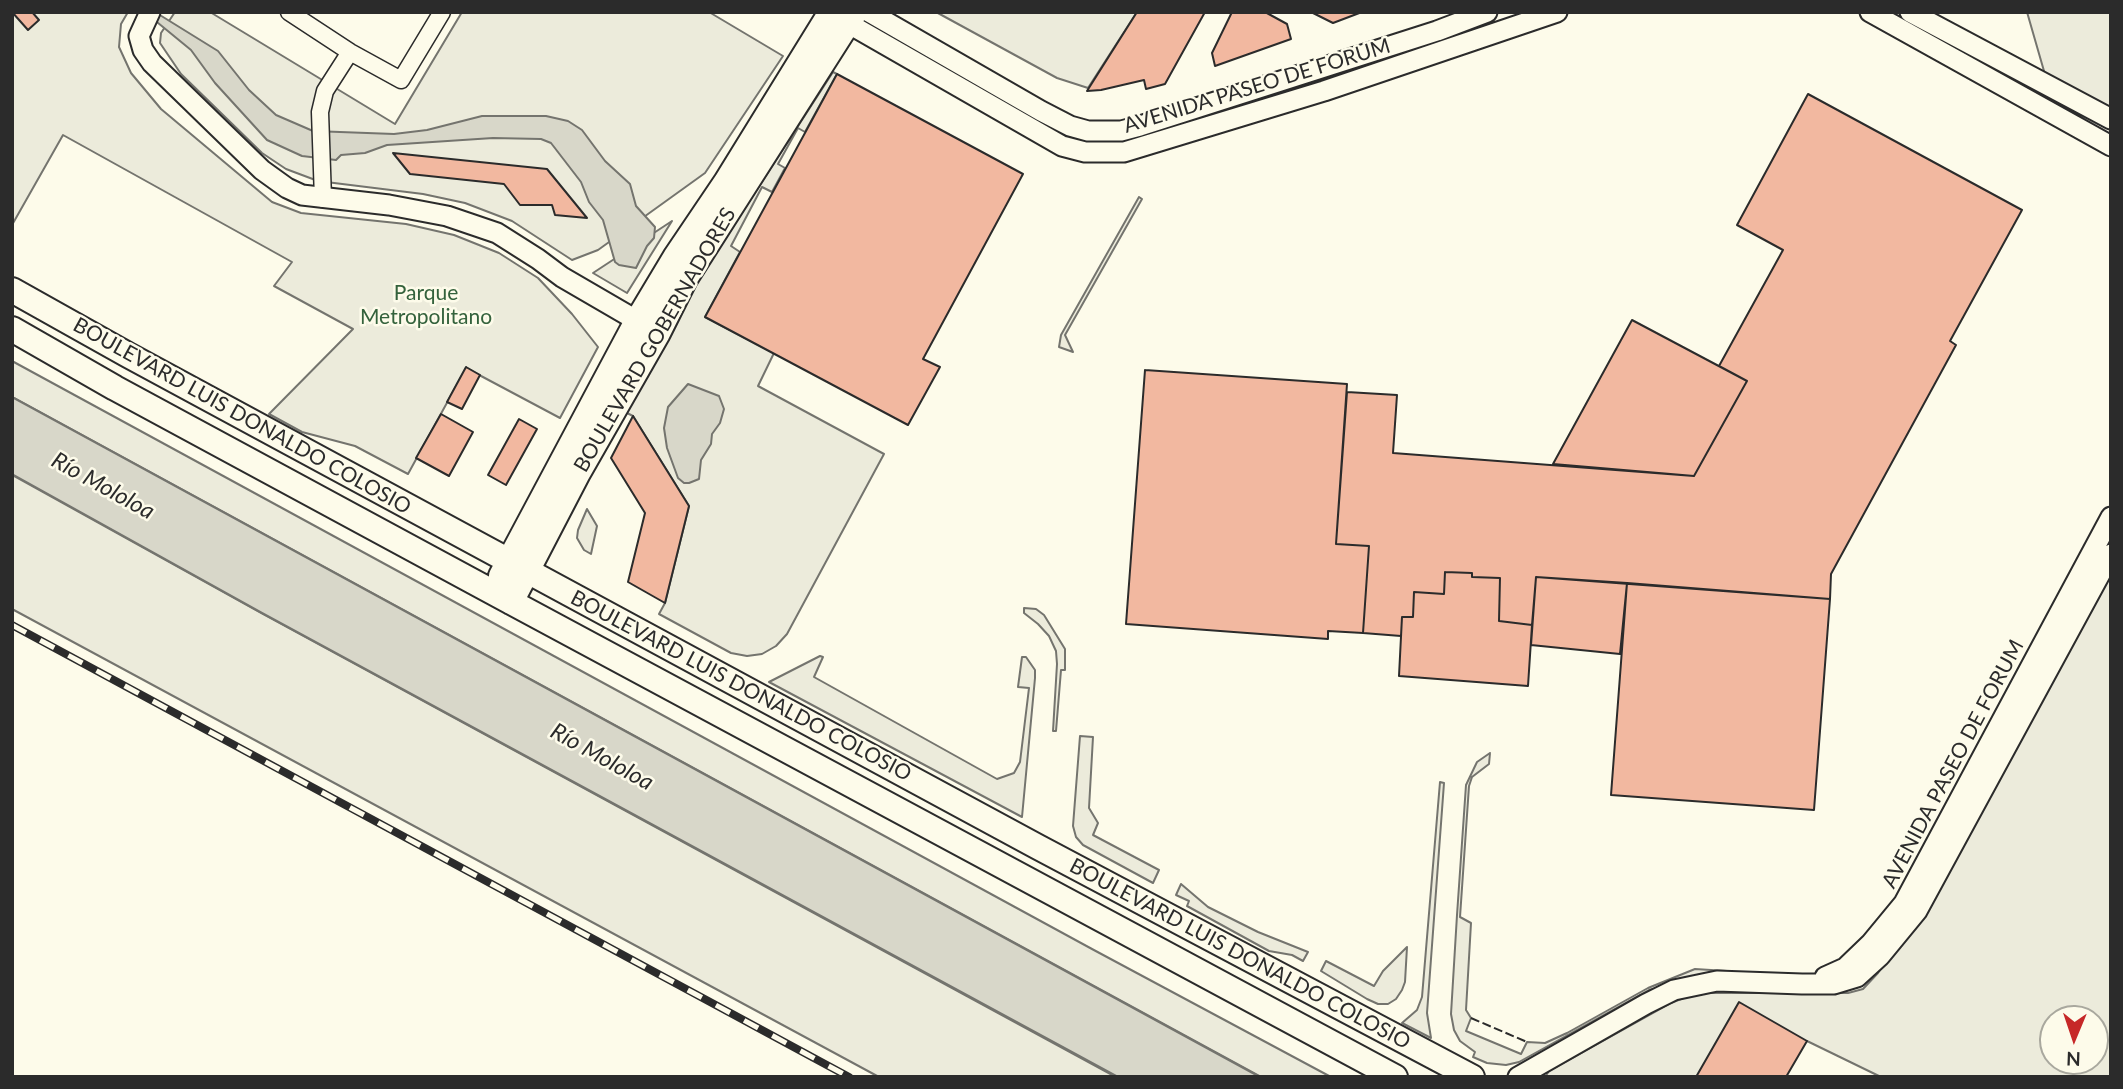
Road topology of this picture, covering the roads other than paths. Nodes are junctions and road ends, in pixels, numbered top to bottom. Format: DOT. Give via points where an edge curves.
graph roads {
  1 [pos="289,12"];
  2 [pos="442,12"];
  3 [pos="1488,12"];
  4 [pos="1557,12"];
  5 [pos="1870,12"];
  6 [pos="1910,12"];
  7 [pos="847,15"];
  8 [pos="148,16"];
  9 [pos="350,52"];
  10 [pos="2111,119"];
  11 [pos="2111,146"];
  12 [pos="323,199"];
  13 [pos="12,290"];
  14 [pos="648,327"];
  15 [pos="12,330"];
  16 [pos="2111,517"];
  17 [pos="2111,554"];
  18 [pos="518,566"];
  19 [pos="502,597"];
  20 [pos="791,752"];
  21 [pos="1038,847"];
  22 [pos="1045,890"];
  23 [pos="1238,953"];
  24 [pos="1789,984"];
  25 [pos="1395,1077"];
  26 [pos="1472,1077"];
  27 [pos="1518,1077"];
  1 -- 9 [label="street"];
  2 -- 9 [label="street" via="401,80"];
  3 -- 7 [label="street, AVENIDA PASEO DE FORUM" via="1121,131 1070,126"];
  4 -- 7 [label="street, AVENIDA PASEO DE FORUM" via="1124,152 1085,152 1062,146"];
  5 -- 11 [label="street"];
  6 -- 10 [label="street"];
  7 -- 14 [label="main road, BOULEVARD GOBERNADORES" via="685,279"];
  8 -- 12 [label="street" via="140,32 141,46 163,76 262,170 287,188"];
  9 -- 12 [label="street" via="325,91 320,112"];
  12 -- 14 [label="street" via="447,216 497,233"];
  13 -- 18 [label="main road, BOULEVARD LUIS DONALDO COLOSIO"];
  14 -- 18 [label="main road, BOULEVARD GOBERNADORES" via="578,473"];
  15 -- 19 [label="main road, BOULEVARD LUIS DONALDO COLOSIO"];
  16 -- 24 [label="street, AVENIDA PASEO DE FORUM" via="1904,903 1845,968 1828,977"];
  17 -- 24 [label="street, AVENIDA PASEO DE FORUM" via="1917,911 1857,977 1834,984"];
  18 -- 19 [label="main road, BOULEVARD GOBERNADORES"];
  18 -- 21 [label="main road, BOULEVARD LUIS DONALDO COLOSIO"];
  19 -- 20 [label="main road, BOULEVARD LUIS DONALDO COLOSIO"];
  20 -- 21 [label="main road" via="815,752 1007,857 1028,857"];
  20 -- 22 [label="main road, BOULEVARD LUIS DONALDO COLOSIO"];
  21 -- 23 [label="main road, BOULEVARD LUIS DONALDO COLOSIO"];
  22 -- 23 [label="main road" via="1039,876 1045,869 1053,869 1216,954"];
  22 -- 25 [label="main road, BOULEVARD LUIS DONALDO COLOSIO"];
  23 -- 26 [label="main road, BOULEVARD LUIS DONALDO COLOSIO"];
  24 -- 27 [label="street, AVENIDA PASEO DE FORUM" via="1717,981 1674,990"];
}
